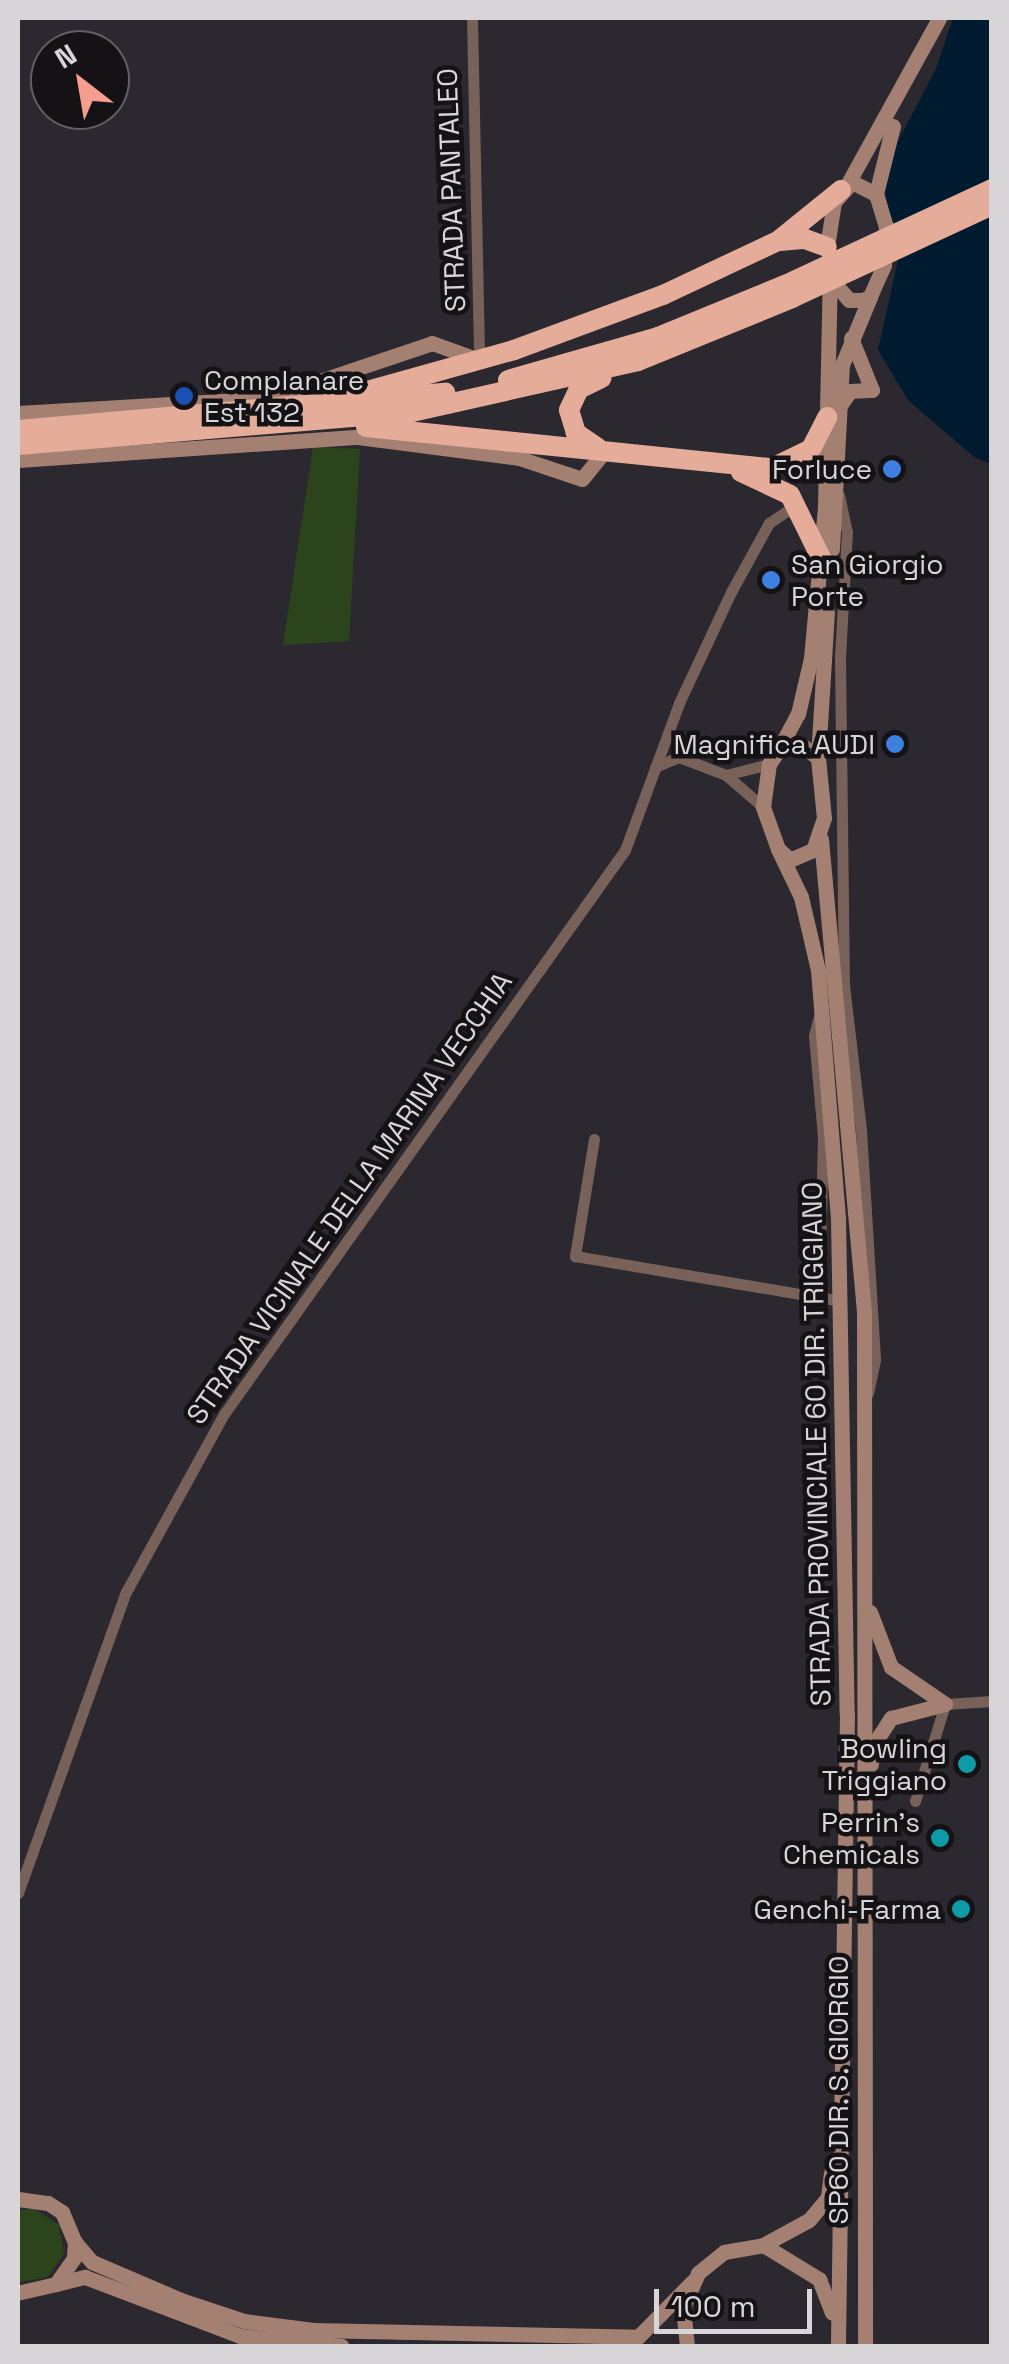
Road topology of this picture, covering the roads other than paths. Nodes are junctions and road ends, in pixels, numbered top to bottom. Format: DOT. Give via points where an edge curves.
graph roads {
  1 [pos="472,18"];
  2 [pos="942,18"];
  3 [pos="844,188"];
  4 [pos="992,190"];
  5 [pos="876,194"];
  6 [pos="992,205"];
  7 [pos="778,241"];
  8 [pos="827,247"];
  9 [pos="830,272"];
  10 [pos="788,291"];
  11 [pos="870,296"];
  12 [pos="598,320"];
  13 [pos="551,336"];
  14 [pos="851,337"];
  15 [pos="589,350"];
  16 [pos="479,360"];
  17 [pos="638,360"];
  18 [pos="834,410"];
  19 [pos="18,414"];
  20 [pos="302,418"];
  21 [pos="18,430"];
  22 [pos="18,445"];
  23 [pos="604,451"];
  24 [pos="18,460"];
  25 [pos="730,467"];
  26 [pos="838,492"];
  27 [pos="797,504"];
  28 [pos="822,560"];
  29 [pos="668,734"];
  30 [pos="779,748"];
  31 [pos="678,757"];
  32 [pos="818,758"];
  33 [pos="768,764"];
  34 [pos="655,767"];
  35 [pos="726,775"];
  36 [pos="824,804"];
  37 [pos="842,805"];
  38 [pos="763,807"];
  39 [pos="821,839"];
  40 [pos="778,849"];
  41 [pos="821,1007"];
  42 [pos="594,1139"];
  43 [pos="819,1300"];
  44 [pos="841,1301"];
  45 [pos="864,1406"];
  46 [pos="863,1533"];
  47 [pos="992,1701"];
  48 [pos="944,1704"];
  49 [pos="916,1801"];
  50 [pos="862,1863"];
  51 [pos="18,1893"];
  52 [pos="841,2050"];
  53 [pos="18,2199"];
  54 [pos="75,2242"];
  55 [pos="763,2245"];
  56 [pos="692,2282"];
  57 [pos="56,2284"];
  58 [pos="18,2293"];
  59 [pos="865,2300"];
  60 [pos="342,2346"];
  61 [pos="687,2346"];
  62 [pos="838,2346"];
  63 [pos="865,2346"];
  64 [pos="873,2346"];
  1 -- 16 [label="street, STRADA PANTALEO"];
  2 -- 3 [label="main road"];
  2 -- 5 [label="main road" via="884,143"];
  3 -- 5 [label="main road" via="862,182"];
  3 -- 7 [label="highway"];
  3 -- 8 [label="main road"];
  4 -- 10 [label="highway, bridge"];
  5 -- 11 [label="main road" via="886,243"];
  6 -- 10 [label="highway, bridge"];
  7 -- 8 [label="highway" via="804,239"];
  7 -- 12 [label="highway"];
  8 -- 9 [label="main road"];
  9 -- 11 [label="main road" via="849,300"];
  9 -- 18 [label="main road"];
  10 -- 15 [label="highway"];
  10 -- 17 [label="highway"];
  11 -- 14 [label="main road"];
  12 -- 13 [label="highway"];
  12 -- 15 [label="highway"];
  13 -- 15 [label="highway"];
  13 -- 16 [label="highway"];
  14 -- 18 [label="main road"];
  14 -- 18 [label="main road" via="872,390 850,391"];
  15 -- 20 [label="highway" via="440,394"];
  16 -- 19 [label="main road" via="432,343 269,398"];
  16 -- 20 [label="highway"];
  17 -- 20 [label="highway" via="447,406"];
  17 -- 23 [label="highway" via="589,382 572,400 576,433"];
  18 -- 25 [label="highway" via="811,448 789,465"];
  18 -- 26 [label="main road"];
  18 -- 28 [label="main road"];
  20 -- 21 [label="highway"];
  20 -- 22 [label="highway"];
  20 -- 23 [label="highway"];
  23 -- 24 [label="main road" via="582,479 519,458 358,437"];
  23 -- 25 [label="highway"];
  25 -- 27 [label="highway"];
  26 -- 32 [label="main road"];
  26 -- 37 [label="street" via="847,532"];
  27 -- 28 [label="highway"];
  27 -- 29 [label="street, STRADA VICINALE DELLA MARINA VECCHIA" via="769,523"];
  28 -- 30 [label="main road" via="806,685"];
  29 -- 31 [label="street"];
  29 -- 34 [label="street, STRADA VICINALE DELLA MARINA VECCHIA"];
  30 -- 32 [label="main road" via="799,743"];
  30 -- 33 [label="main road"];
  31 -- 34 [label="street"];
  31 -- 35 [label="street"];
  32 -- 36 [label="main road, SP60 DIR. S. GIORGIO"];
  33 -- 35 [label="street"];
  33 -- 38 [label="main road"];
  34 -- 51 [label="street, STRADA VICINALE DELLA MARINA VECCHIA" via="625,850 224,1414 126,1592"];
  35 -- 38 [label="street"];
  36 -- 37 [label="street"];
  36 -- 39 [label="main road, SP60 DIR. S. GIORGIO"];
  37 -- 45 [label="street" via="844,985 875,1360"];
  38 -- 40 [label="main road, STRADA PROVINCIALE 60 DIR. TRIGGIANO"];
  39 -- 40 [label="main road" via="797,860"];
  39 -- 45 [label="main road, SP60 DIR. S. GIORGIO" via="857,1193"];
  40 -- 41 [label="main road, STRADA PROVINCIALE 60 DIR. TRIGGIANO" via="812,939"];
  41 -- 43 [label="street" via="814,1036 823,1136"];
  41 -- 44 [label="main road, STRADA PROVINCIALE 60 DIR. TRIGGIANO"];
  42 -- 43 [label="street" via="575,1256"];
  43 -- 44 [label="street"];
  44 -- 52 [label="main road, STRADA PROVINCIALE 60 DIR. TRIGGIANO"];
  45 -- 46 [label="main road, SP60 DIR. S. GIORGIO"];
  46 -- 48 [label="main road" via="877,1641 908,1685"];
  46 -- 50 [label="main road, SP60 DIR. S. GIORGIO"];
  47 -- 48 [label="street"];
  48 -- 49 [label="street"];
  48 -- 50 [label="main road" via="905,1711 881,1730 872,1748"];
  50 -- 59 [label="main road, SP60 DIR. S. GIORGIO"];
  52 -- 55 [label="main road" via="828,2196 809,2220"];
  52 -- 62 [label="main road, STRADA PROVINCIALE 60 DIR. TRIGGIANO"];
  53 -- 54 [label="main road" via="48,2202 62,2212"];
  54 -- 56 [label="main road" via="92,2262 181,2300 244,2321 312,2330 638,2337"];
  54 -- 57 [label="main road" via="67,2272"];
  55 -- 56 [label="main road" via="724,2252"];
  55 -- 62 [label="main road" via="818,2278 831,2303"];
  56 -- 61 [label="main road" via="683,2307"];
  57 -- 58 [label="main road"];
  57 -- 60 [label="main road" via="85,2277 240,2336"];
  59 -- 63 [label="main road, SP60 DIR. S. GIORGIO"];
  59 -- 64 [label="main road"];
}
